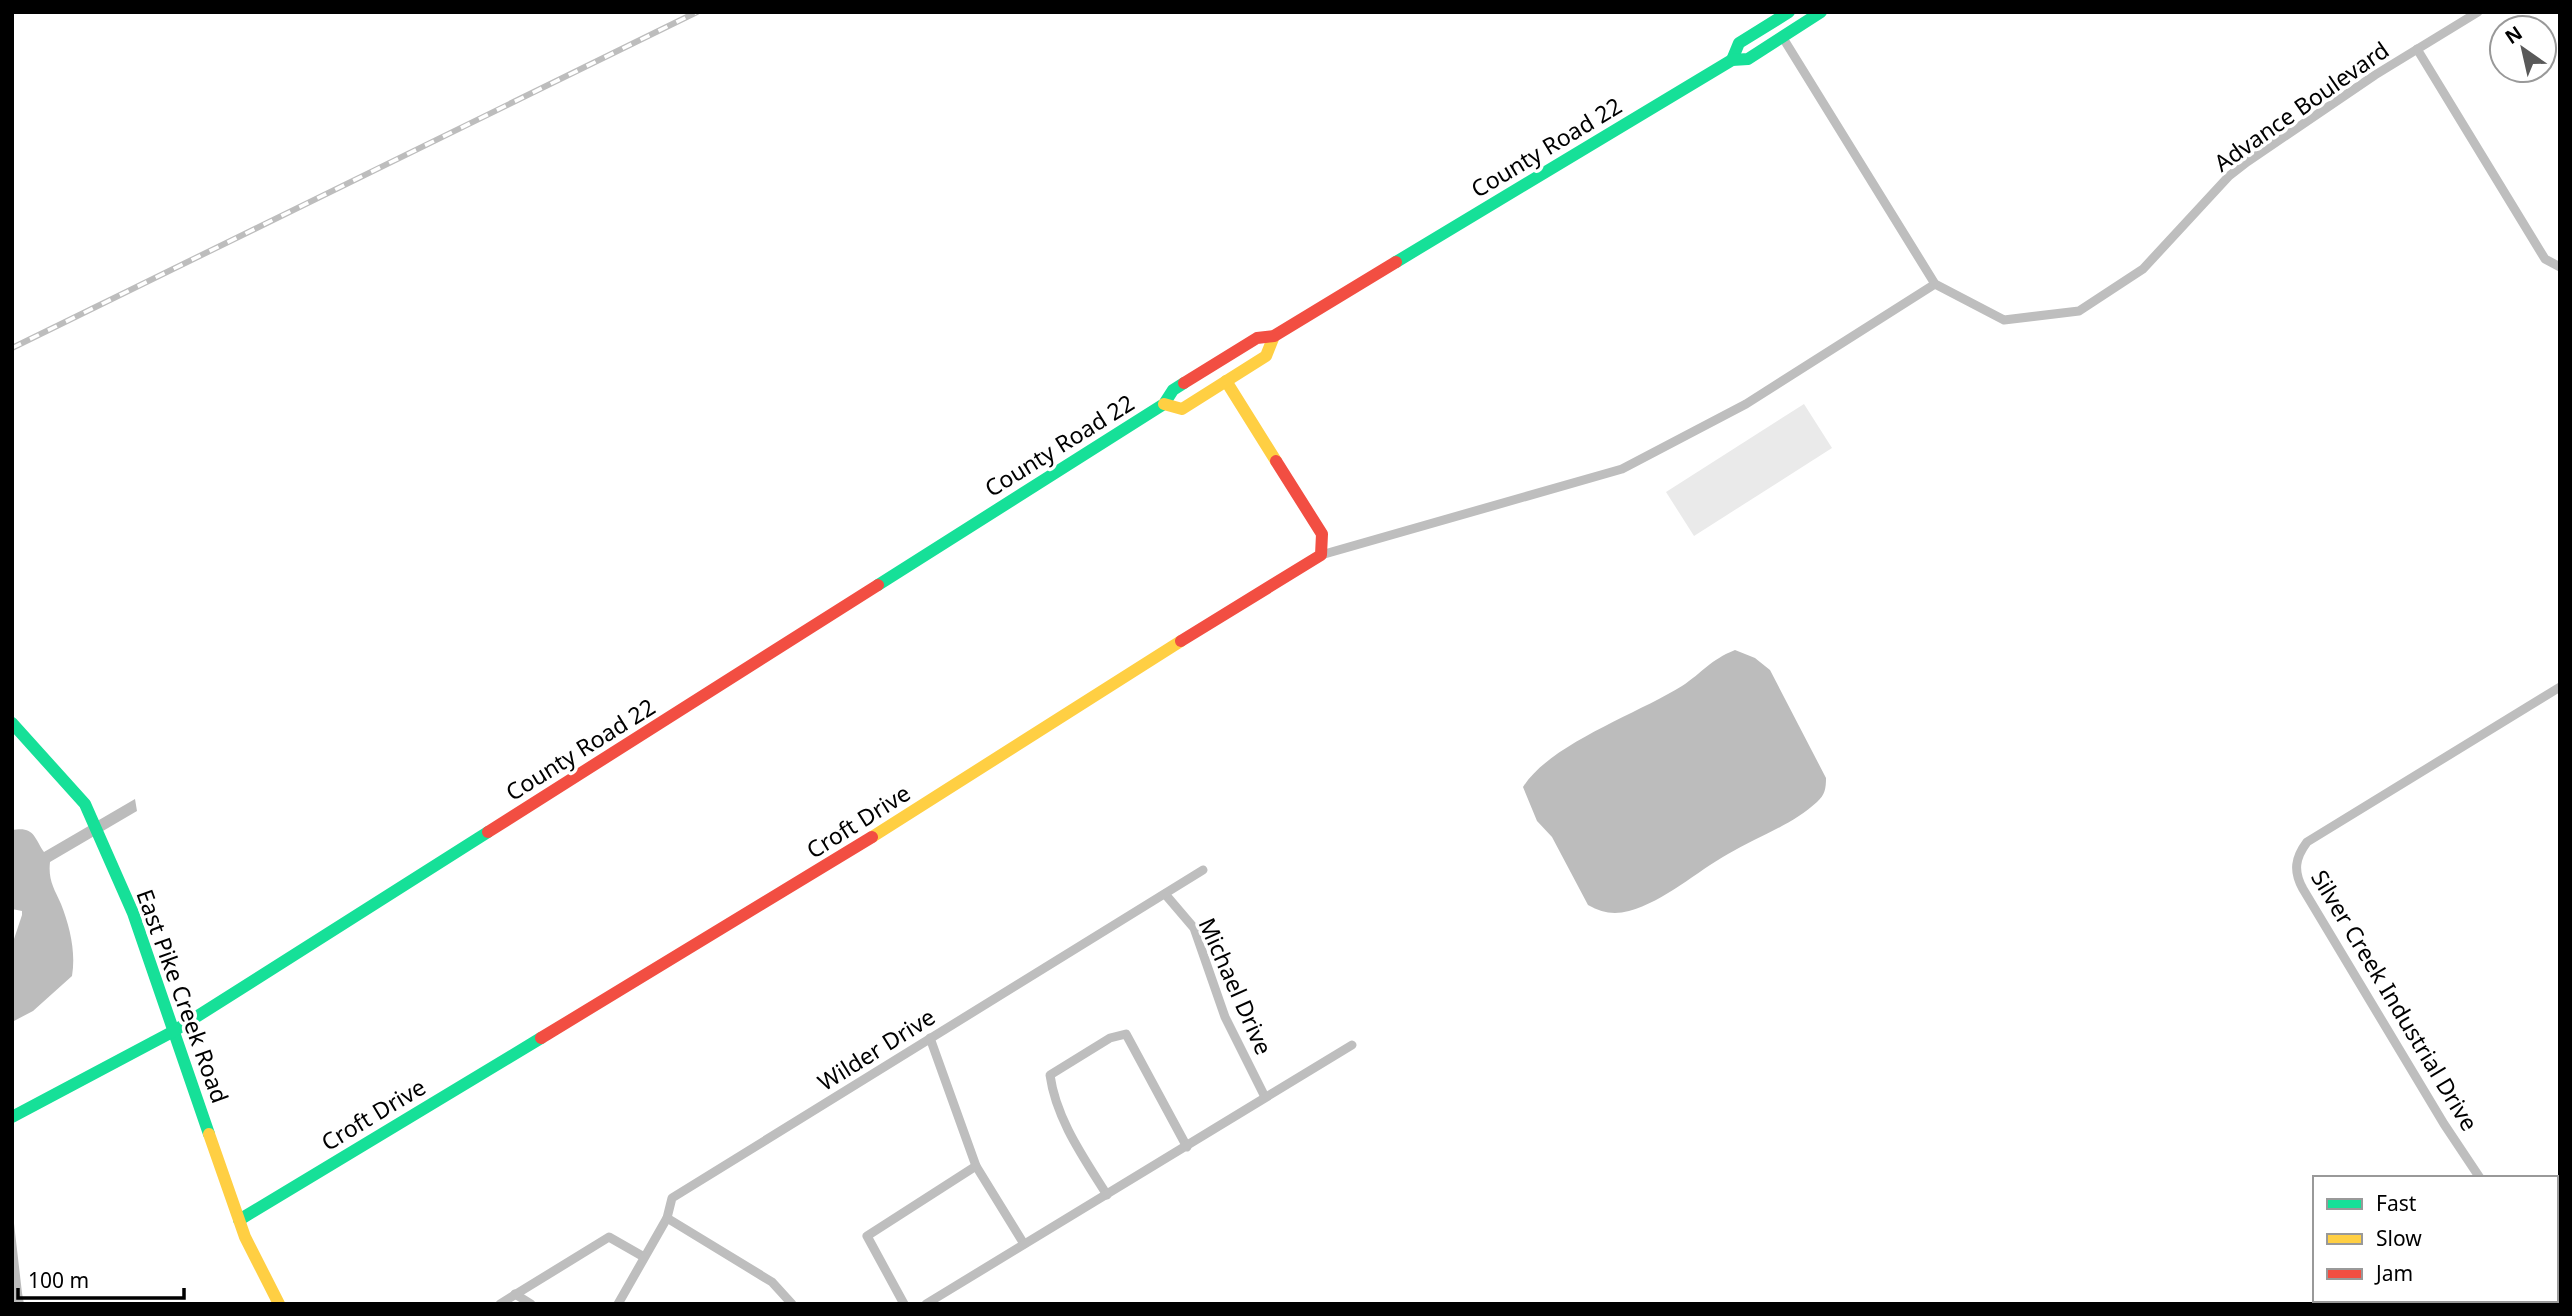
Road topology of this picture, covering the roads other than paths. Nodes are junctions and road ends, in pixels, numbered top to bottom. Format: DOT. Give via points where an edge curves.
graph roads {
  1 [pos="1789,12"];
  2 [pos="1821,12"];
  3 [pos="2478,12"];
  4 [pos="1783,38"];
  5 [pos="2417,49"];
  6 [pos="1732,60"];
  7 [pos="2560,267"];
  8 [pos="1935,284"];
  9 [pos="1274,336"];
  10 [pos="1226,381"];
  11 [pos="1164,404"];
  12 [pos="1321,555"];
  13 [pos="2560,687"];
  14 [pos="12,723"];
  15 [pos="1203,870"];
  16 [pos="1165,894"];
  17 [pos="174,1031"];
  18 [pos="930,1038"];
  19 [pos="1352,1045"];
  20 [pos="1265,1097"];
  21 [pos="13,1117"];
  22 [pos="1187,1147"];
  23 [pos="976,1166"];
  24 [pos="2479,1176"];
  25 [pos="1107,1195"];
  26 [pos="667,1218"];
  27 [pos="239,1220"];
  28 [pos="1024,1244"];
  29 [pos="644,1257"];
  30 [pos="515,1294"];
  31 [pos="622,1302"];
  32 [pos="279,1304"];
  33 [pos="499,1304"];
  34 [pos="531,1304"];
  35 [pos="792,1304"];
  36 [pos="904,1304"];
  37 [pos="926,1304"];
  1 -- 6 [label="main road, County Road 22" via="1739,43"];
  2 -- 4 [label="main road, County Road 22"];
  3 -- 5 [label="street, Advance Boulevard"];
  4 -- 6 [label="main road, County Road 22" via="1748,59"];
  4 -- 8 [label="street"];
  5 -- 7 [label="street" via="2545,259"];
  5 -- 8 [label="street, Advance Boulevard" via="2247,162 2143,269 2079,311 2004,320"];
  6 -- 9 [label="main road, County Road 22"];
  8 -- 12 [label="street" via="1746,404 1622,469"];
  9 -- 10 [label="main road, County Road 22" via="1266,356"];
  9 -- 11 [label="main road, County Road 22" via="1257,338 1173,390"];
  10 -- 11 [label="main road, County Road 22" via="1182,409"];
  10 -- 12 [label="main road" via="1322,534"];
  11 -- 17 [label="main road, County Road 22"];
  12 -- 27 [label="main road, Croft Drive" via="1055,719 913,813"];
  13 -- 24 [label="street, Silver Creek Industrial Drive" via="2307,842 2297,860 2303,889"];
  14 -- 17 [label="main road, East Pike Creek Road" via="85,804 133,913"];
  15 -- 16 [label="street, Wilder Drive"];
  16 -- 18 [label="street, Wilder Drive"];
  16 -- 20 [label="street, Michael Drive" via="1194,928 1225,1017"];
  17 -- 21 [label="main road, County Road 22"];
  17 -- 27 [label="main road, East Pike Creek Road"];
  18 -- 23 [label="street"];
  18 -- 26 [label="street, Wilder Drive" via="672,1198"];
  19 -- 20 [label="street"];
  20 -- 22 [label="street"];
  22 -- 25 [label="street"];
  22 -- 25 [label="street" via="1136,1048 1126,1034 1110,1038 1050,1075 1052,1092 1072,1136"];
  23 -- 28 [label="street"];
  23 -- 36 [label="street" via="867,1236"];
  25 -- 28 [label="street"];
  26 -- 29 [label="street, Wilder Drive"];
  26 -- 35 [label="street" via="772,1282"];
  27 -- 32 [label="main road, East Pike Creek Road"];
  28 -- 37 [label="street"];
  29 -- 30 [label="street" via="609,1237"];
  29 -- 31 [label="street, Wilder Drive"];
  30 -- 33 [label="street"];
  30 -- 34 [label="street"];
}
